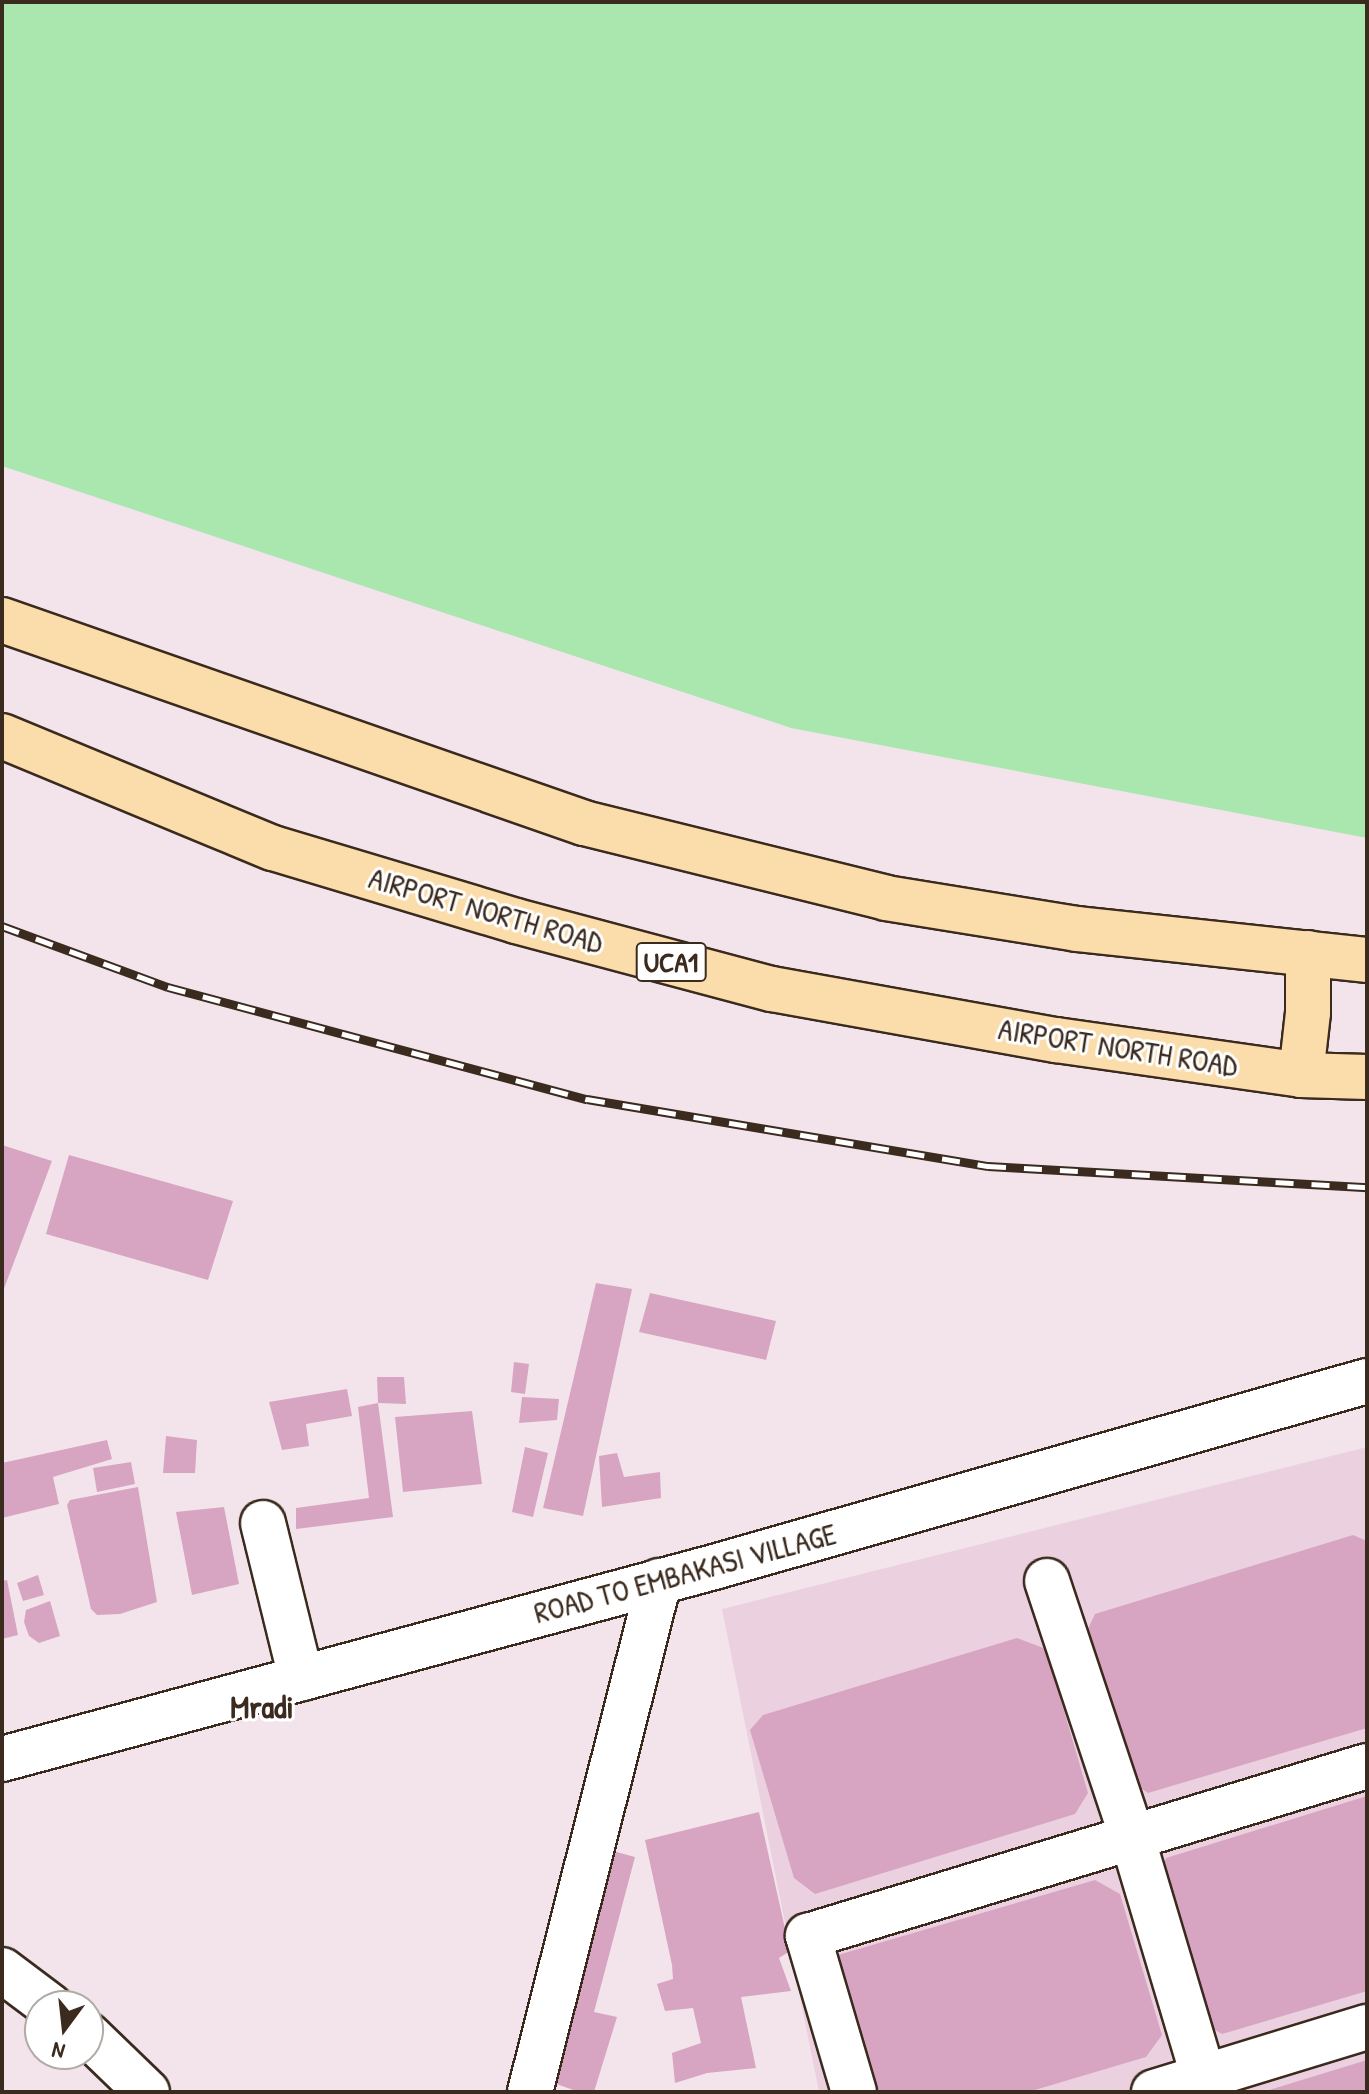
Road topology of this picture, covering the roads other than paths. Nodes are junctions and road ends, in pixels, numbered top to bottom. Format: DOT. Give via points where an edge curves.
graph roads {
  1 [pos="2,620"];
  2 [pos="2,736"];
  3 [pos="1308,953"];
  4 [pos="1367,960"];
  5 [pos="1301,1075"];
  6 [pos="1367,1077"];
  7 [pos="1367,1381"];
  8 [pos="263,1523"];
  9 [pos="659,1581"];
  10 [pos="1047,1581"];
  11 [pos="301,1678"];
  12 [pos="2,1759"];
  13 [pos="1367,1766"];
  14 [pos="1132,1837"];
  15 [pos="2,1970"];
  16 [pos="29,1990"];
  17 [pos="1367,2027"];
  18 [pos="104,2050"];
  19 [pos="1206,2084"];
  20 [pos="147,2092"];
  21 [pos="530,2092"];
  22 [pos="854,2092"];
  23 [pos="1154,2092"];
  1 -- 3 [label="main road" via="584,823 886,898 1077,929"];
  2 -- 5 [label="main road, AIRPORT NORTH ROAD / UCA1" via="273,848 516,921 772,989 1056,1040"];
  3 -- 4 [label="main road"];
  3 -- 5 [label="main road"];
  5 -- 6 [label="main road, AIRPORT NORTH ROAD / UCA1"];
  7 -- 9 [label="street, ROAD TO EMBAKASI VILLAGE"];
  8 -- 11 [label="street"];
  9 -- 11 [label="street, ROAD TO EMBAKASI VILLAGE"];
  9 -- 21 [label="street"];
  10 -- 14 [label="street"];
  11 -- 12 [label="street, ROAD TO EMBAKASI VILLAGE"];
  13 -- 14 [label="street"];
  14 -- 19 [label="street"];
  14 -- 22 [label="street" via="808,1936"];
  15 -- 16 [label="street"];
  17 -- 19 [label="street"];
  18 -- 20 [label="street"];
  19 -- 23 [label="street"];
}
